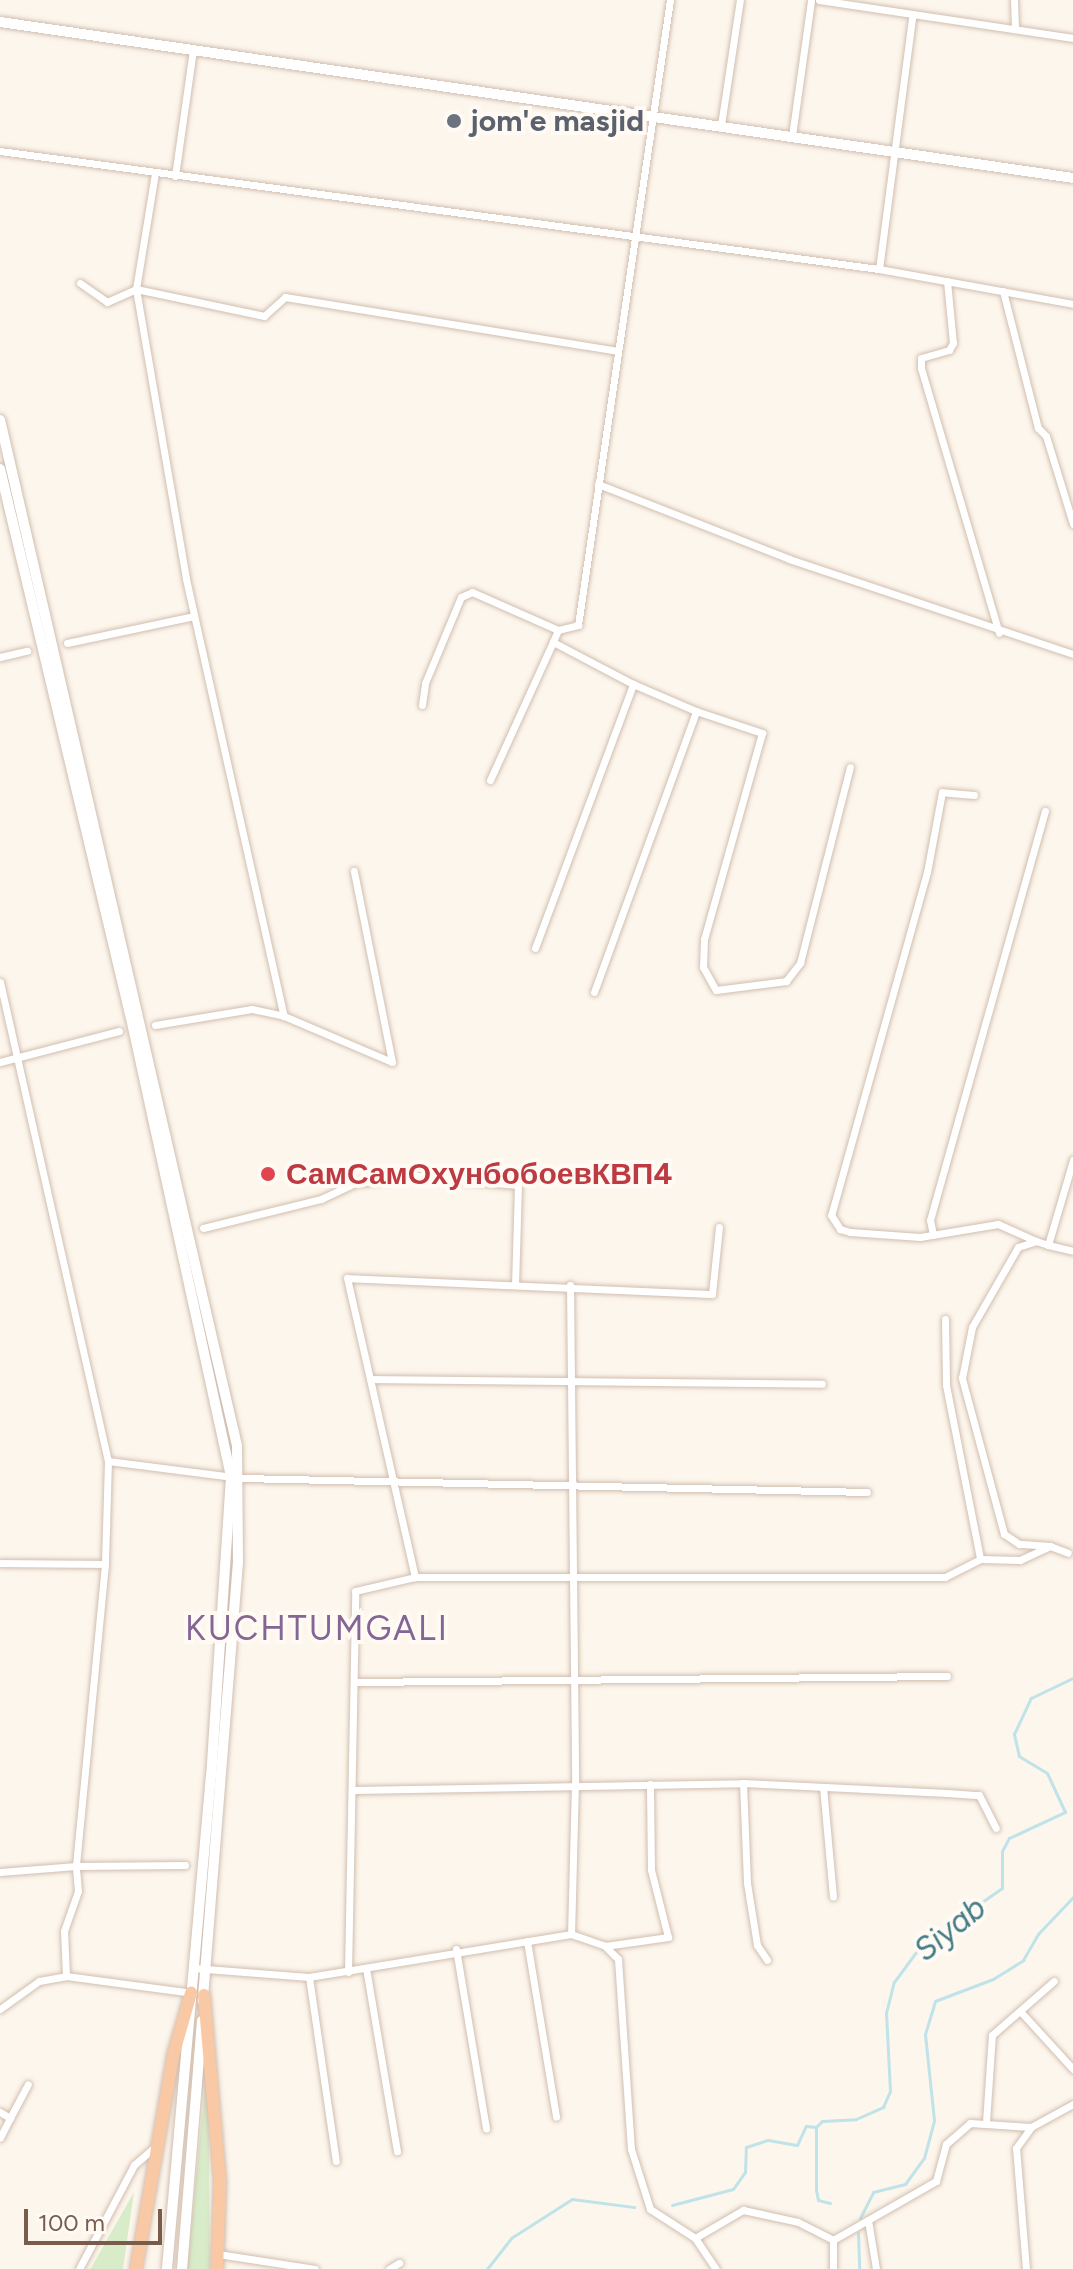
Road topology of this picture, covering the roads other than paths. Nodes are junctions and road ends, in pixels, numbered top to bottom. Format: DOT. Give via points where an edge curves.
graph roads {
  1 [pos="670,0"];
  2 [pos="740,0"];
  3 [pos="811,0"];
  4 [pos="819,0"];
  5 [pos="1014,0"];
  6 [pos="912,17"];
  7 [pos="0,22"];
  8 [pos="1015,27"];
  9 [pos="1073,38"];
  10 [pos="193,50"];
  11 [pos="652,114"];
  12 [pos="721,125"];
  13 [pos="792,136"];
  14 [pos="0,151"];
  15 [pos="893,151"];
  16 [pos="155,173"];
  17 [pos="175,176"];
  18 [pos="1073,178"];
  19 [pos="631,237"];
  20 [pos="879,269"];
  21 [pos="947,281"];
  22 [pos="80,283"];
  23 [pos="136,289"];
  24 [pos="1003,291"];
  25 [pos="1073,304"];
  26 [pos="617,351"];
  27 [pos="0,420"];
  28 [pos="0,469"];
  29 [pos="598,484"];
  30 [pos="1073,524"];
  31 [pos="194,616"];
  32 [pos="558,630"];
  33 [pos="999,633"];
  34 [pos="553,642"];
  35 [pos="67,643"];
  36 [pos="27,651"];
  37 [pos="1073,654"];
  38 [pos="0,657"];
  39 [pos="633,684"];
  40 [pos="422,705"];
  41 [pos="696,711"];
  42 [pos="850,767"];
  43 [pos="490,780"];
  44 [pos="974,795"];
  45 [pos="1045,811"];
  46 [pos="354,871"];
  47 [pos="535,948"];
  48 [pos="0,982"];
  49 [pos="594,992"];
  50 [pos="284,1016"];
  51 [pos="155,1025"];
  52 [pos="119,1031"];
  53 [pos="17,1059"];
  54 [pos="0,1062"];
  55 [pos="1073,1160"];
  56 [pos="719,1227"];
  57 [pos="203,1228"];
  58 [pos="933,1235"];
  59 [pos="1036,1241"];
  60 [pos="1048,1245"];
  61 [pos="1073,1251"];
  62 [pos="515,1284"];
  63 [pos="570,1285"];
  64 [pos="945,1319"];
  65 [pos="370,1379"];
  66 [pos="822,1384"];
  67 [pos="571,1385"];
  68 [pos="108,1461"];
  69 [pos="236,1478"];
  70 [pos="393,1482"];
  71 [pos="569,1483"];
  72 [pos="867,1492"];
  73 [pos="1050,1546"];
  74 [pos="1068,1553"];
  75 [pos="980,1559"];
  76 [pos="0,1563"];
  77 [pos="105,1564"];
  78 [pos="574,1573"];
  79 [pos="415,1577"];
  80 [pos="947,1676"];
  81 [pos="354,1682"];
  82 [pos="572,1683"];
  83 [pos="575,1783"];
  84 [pos="743,1783"];
  85 [pos="650,1784"];
  86 [pos="823,1787"];
  87 [pos="354,1790"];
  88 [pos="996,1828"];
  89 [pos="185,1865"];
  90 [pos="76,1866"];
  91 [pos="0,1872"];
  92 [pos="833,1897"];
  93 [pos="571,1934"];
  94 [pos="527,1941"];
  95 [pos="605,1946"];
  96 [pos="456,1949"];
  97 [pos="767,1960"];
  98 [pos="193,1968"];
  99 [pos="366,1968"];
  100 [pos="205,1969"];
  101 [pos="348,1972"];
  102 [pos="66,1976"];
  103 [pos="309,1977"];
  104 [pos="1054,1981"];
  105 [pos="197,1994"];
  106 [pos="0,2009"];
  107 [pos="1020,2011"];
  108 [pos="1073,2069"];
  109 [pos="28,2084"];
  110 [pos="1073,2104"];
  111 [pos="0,2112"];
  112 [pos="556,2117"];
  113 [pos="10,2118"];
  114 [pos="986,2122"];
  115 [pos="1031,2127"];
  116 [pos="486,2129"];
  117 [pos="0,2138"];
  118 [pos="157,2146"];
  119 [pos="397,2151"];
  120 [pos="336,2161"];
  121 [pos="868,2220"];
  122 [pos="695,2238"];
  123 [pos="833,2240"];
  124 [pos="218,2254"];
  125 [pos="399,2263"];
  126 [pos="79,2269"];
  127 [pos="136,2269"];
  128 [pos="167,2269"];
  129 [pos="182,2269"];
  130 [pos="217,2269"];
  131 [pos="315,2269"];
  132 [pos="389,2269"];
  133 [pos="716,2269"];
  134 [pos="833,2269"];
  135 [pos="876,2269"];
  136 [pos="1026,2269"];
  1 -- 11 [label="street"];
  2 -- 12 [label="street"];
  3 -- 13 [label="street"];
  4 -- 6 [label="street"];
  5 -- 8 [label="street"];
  6 -- 8 [label="street"];
  6 -- 15 [label="street"];
  7 -- 10 [label="main road"];
  8 -- 9 [label="street"];
  10 -- 11 [label="main road"];
  10 -- 17 [label="street"];
  11 -- 12 [label="main road"];
  11 -- 19 [label="street"];
  12 -- 13 [label="main road"];
  13 -- 15 [label="main road"];
  14 -- 16 [label="street"];
  15 -- 18 [label="main road"];
  15 -- 20 [label="street"];
  16 -- 17 [label="street"];
  16 -- 23 [label="street"];
  17 -- 19 [label="street"];
  19 -- 20 [label="street"];
  19 -- 26 [label="street"];
  20 -- 21 [label="street"];
  21 -- 24 [label="street"];
  21 -- 33 [label="street" via="953,343 949,350 921,358 921,368"];
  22 -- 23 [label="street" via="107,302"];
  23 -- 26 [label="street" via="264,316 285,297"];
  23 -- 31 [label="street"];
  24 -- 25 [label="street"];
  24 -- 30 [label="street" via="1038,428 1046,436"];
  26 -- 29 [label="street"];
  27 -- 69 [label="main road" via="144,1030"];
  28 -- 69 [label="main road"];
  29 -- 32 [label="street" via="578,625"];
  29 -- 33 [label="street"];
  31 -- 35 [label="street"];
  31 -- 50 [label="street"];
  32 -- 34 [label="street"];
  32 -- 40 [label="street" via="472,592 461,597 425,683"];
  33 -- 37 [label="street"];
  34 -- 39 [label="street"];
  34 -- 43 [label="street"];
  36 -- 38 [label="street"];
  39 -- 41 [label="street"];
  39 -- 47 [label="street"];
  41 -- 42 [label="street" via="762,733 704,939 703,967 716,990 786,981 800,963"];
  41 -- 49 [label="street"];
  44 -- 58 [label="street" via="942,792 927,872 831,1215 840,1229 850,1232"];
  45 -- 58 [label="street" via="930,1220"];
  46 -- 50 [label="street" via="392,1062"];
  48 -- 53 [label="street"];
  50 -- 51 [label="street" via="252,1009"];
  52 -- 53 [label="street"];
  53 -- 54 [label="street"];
  53 -- 68 [label="street"];
  55 -- 60 [label="street"];
  56 -- 63 [label="street" via="712,1294"];
  57 -- 62 [label="street" via="321,1199 355,1183 417,1176 518,1185"];
  58 -- 59 [label="street" via="998,1224"];
  59 -- 60 [label="street"];
  59 -- 73 [label="street" via="1018,1247 972,1327 962,1378 1004,1534 1019,1544"];
  60 -- 61 [label="street"];
  62 -- 63 [label="street"];
  62 -- 65 [label="street" via="347,1278"];
  63 -- 67 [label="street"];
  64 -- 75 [label="street" via="946,1385"];
  65 -- 67 [label="street"];
  65 -- 70 [label="street"];
  66 -- 67 [label="street"];
  67 -- 71 [label="street"];
  68 -- 69 [label="street"];
  68 -- 77 [label="street"];
  69 -- 70 [label="street"];
  69 -- 98 [label="main road"];
  69 -- 100 [label="main road"];
  70 -- 71 [label="street"];
  70 -- 79 [label="street"];
  71 -- 72 [label="street"];
  71 -- 78 [label="street"];
  73 -- 74 [label="street"];
  73 -- 75 [label="street" via="1020,1560"];
  75 -- 78 [label="street" via="945,1577"];
  76 -- 77 [label="street"];
  77 -- 90 [label="street"];
  78 -- 79 [label="street"];
  78 -- 82 [label="street"];
  79 -- 81 [label="street" via="355,1591"];
  80 -- 82 [label="street"];
  81 -- 82 [label="street"];
  81 -- 87 [label="street"];
  82 -- 83 [label="street"];
  83 -- 85 [label="street"];
  83 -- 87 [label="street"];
  83 -- 93 [label="street"];
  84 -- 85 [label="street"];
  84 -- 86 [label="street"];
  84 -- 97 [label="street" via="747,1883 757,1945"];
  85 -- 95 [label="street" via="651,1870 668,1937"];
  86 -- 88 [label="street" via="979,1795"];
  86 -- 92 [label="street"];
  87 -- 101 [label="street"];
  89 -- 90 [label="street"];
  90 -- 91 [label="street"];
  90 -- 102 [label="street" via="78,1891 65,1922"];
  93 -- 94 [label="street"];
  93 -- 95 [label="street"];
  94 -- 96 [label="street"];
  94 -- 112 [label="street"];
  95 -- 122 [label="street" via="618,1959 631,2149 650,2209"];
  96 -- 99 [label="street"];
  96 -- 116 [label="street"];
  98 -- 100 [label="street"];
  98 -- 105 [label="main road"];
  99 -- 101 [label="street"];
  99 -- 119 [label="street"];
  100 -- 103 [label="street"];
  100 -- 105 [label="main road"];
  101 -- 103 [label="street"];
  102 -- 105 [label="street"];
  102 -- 106 [label="street" via="39,1981"];
  103 -- 120 [label="street"];
  104 -- 107 [label="street"];
  105 -- 118 [label="highway" via="173,2056"];
  105 -- 124 [label="highway" via="218,2142"];
  105 -- 128 [label="main road"];
  105 -- 129 [label="main road"];
  107 -- 108 [label="street"];
  107 -- 114 [label="street" via="992,2035"];
  109 -- 113 [label="street"];
  110 -- 115 [label="street"];
  111 -- 113 [label="street"];
  113 -- 117 [label="street"];
  114 -- 115 [label="street"];
  114 -- 121 [label="street" via="970,2123 946,2144 936,2181"];
  115 -- 136 [label="street" via="1016,2148"];
  118 -- 126 [label="street" via="134,2165"];
  118 -- 127 [label="highway"];
  121 -- 123 [label="street"];
  121 -- 135 [label="street"];
  122 -- 123 [label="street" via="743,2210 798,2222"];
  122 -- 133 [label="street"];
  123 -- 134 [label="street"];
  124 -- 130 [label="highway"];
  124 -- 131 [label="street"];
  125 -- 132 [label="street"];
}
